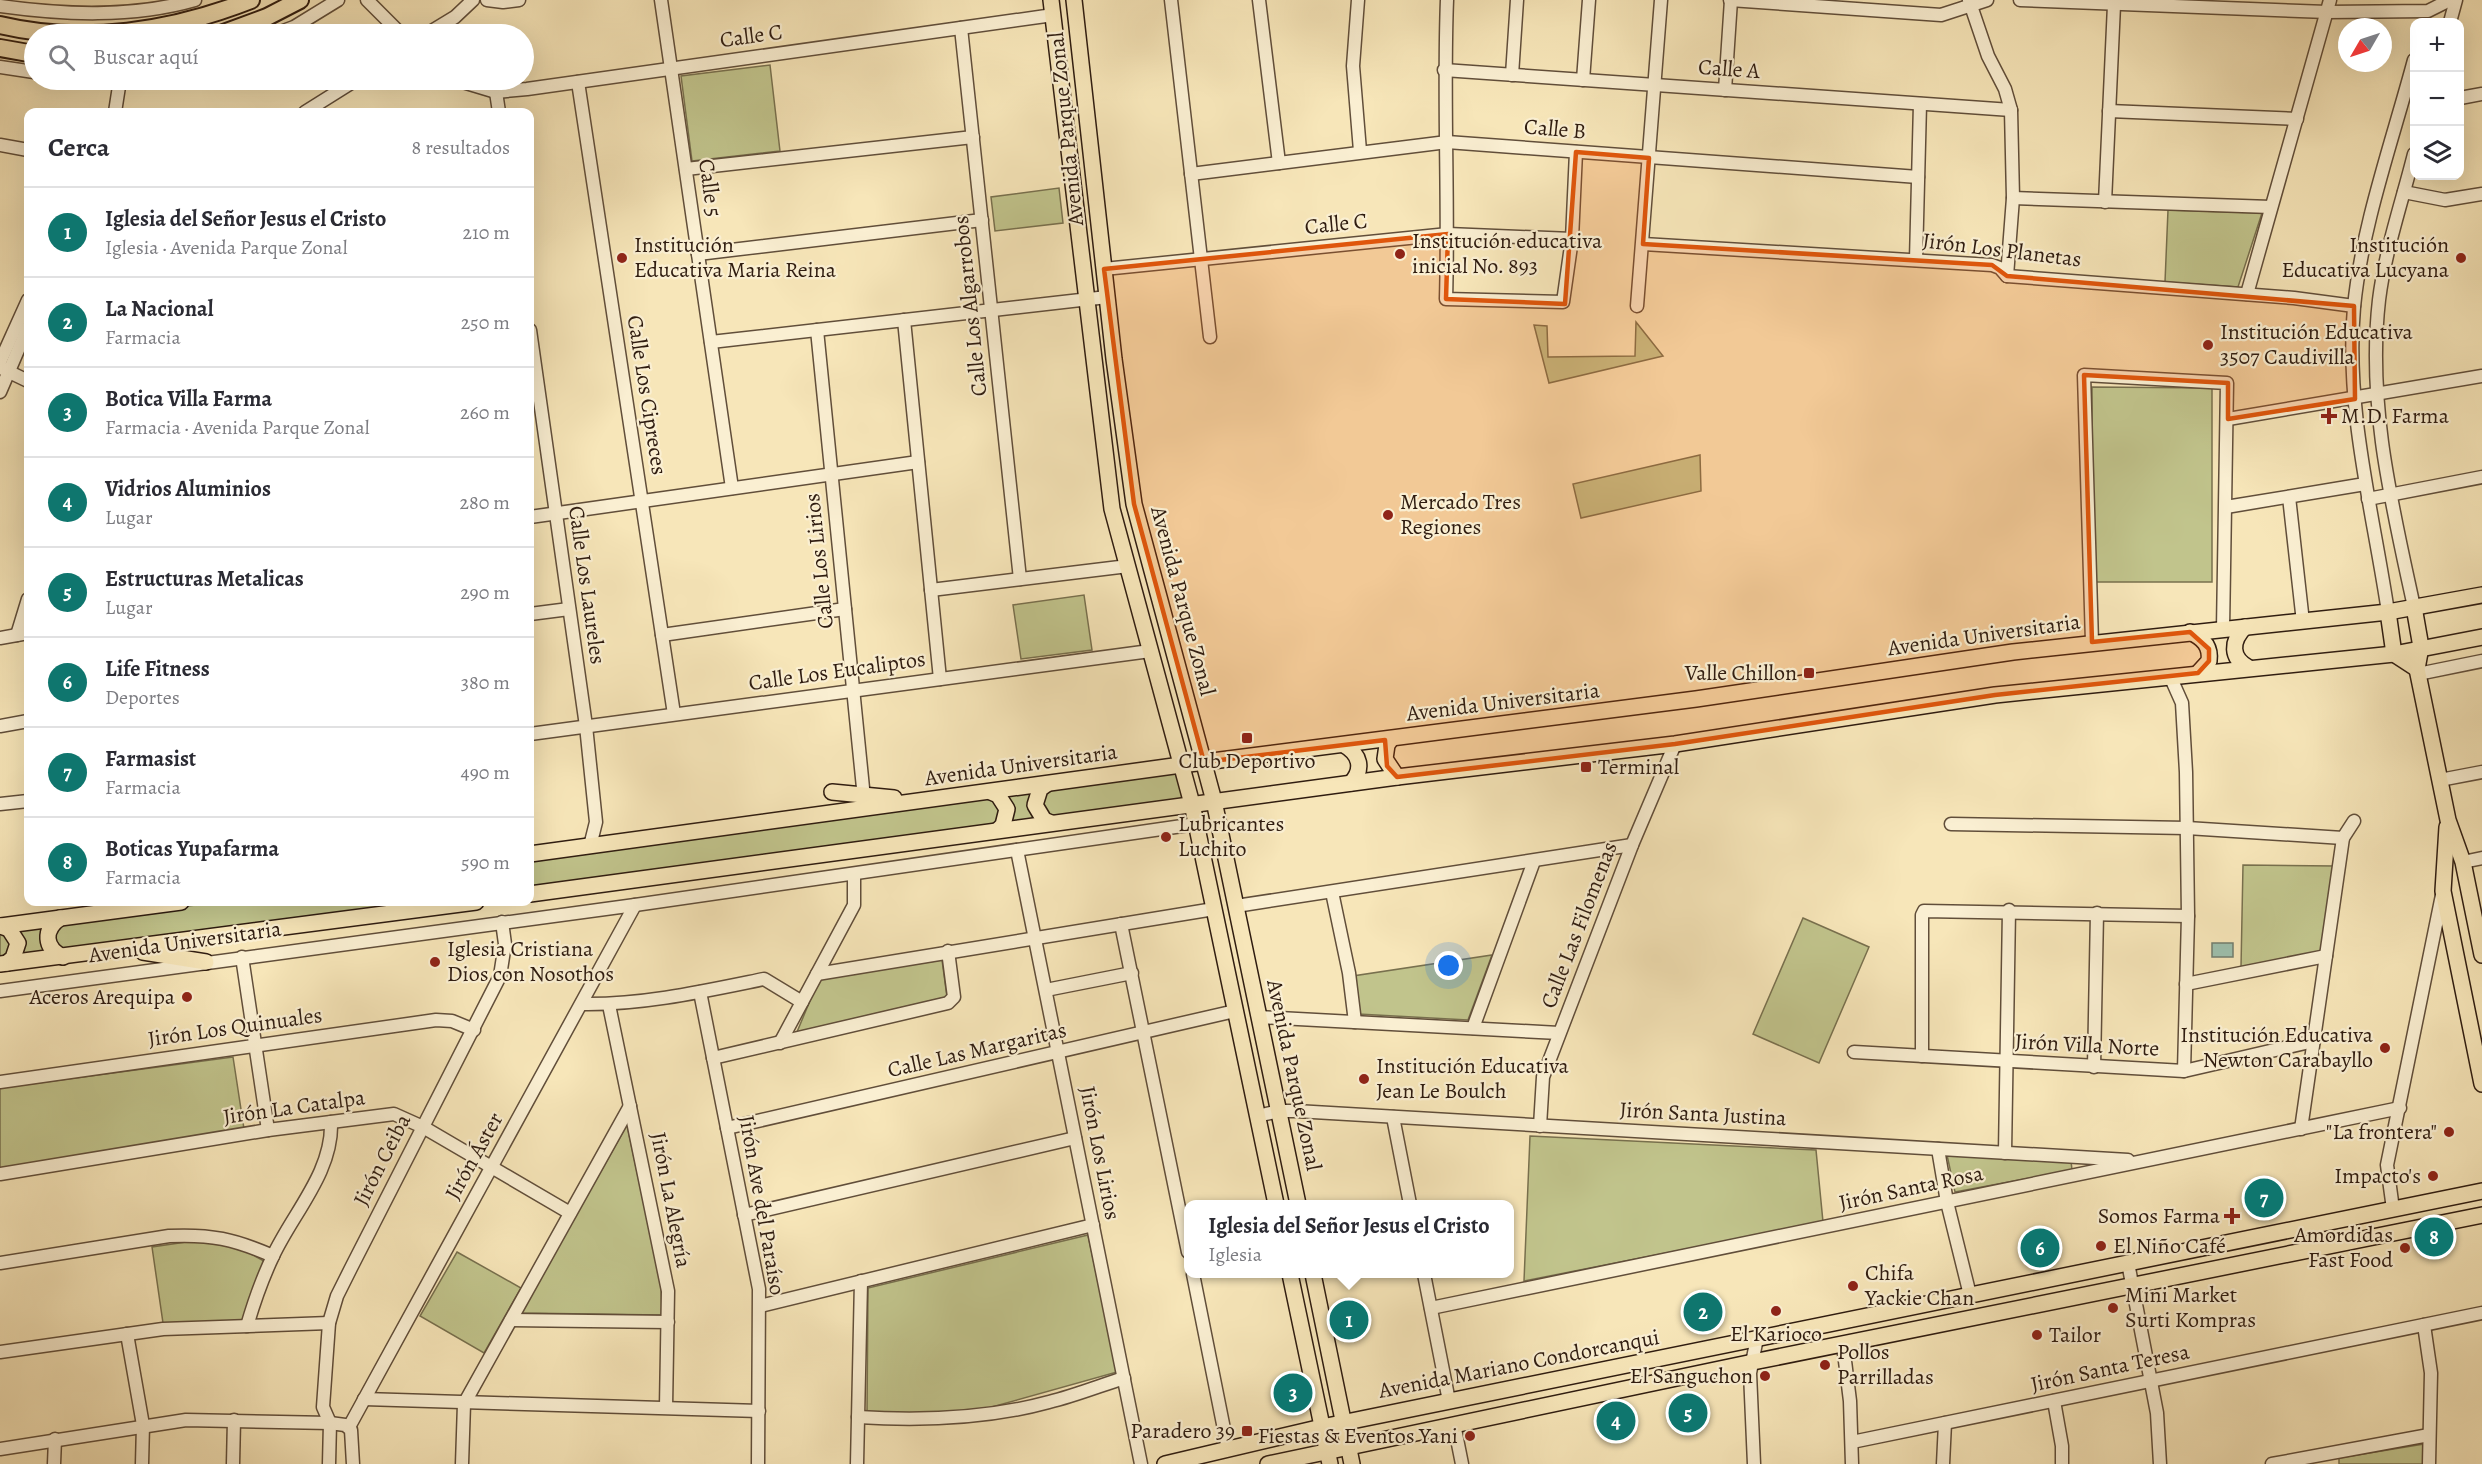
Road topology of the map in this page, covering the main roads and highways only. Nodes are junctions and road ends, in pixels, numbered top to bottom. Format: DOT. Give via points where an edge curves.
graph roads {
  1 [pos="251,0"];
  2 [pos="300,0"];
  3 [pos="1074,0"];
  4 [pos="1052,8"];
  5 [pos="179,24"];
  6 [pos="248,24"];
  7 [pos="0,25"];
  8 [pos="24,28"];
  9 [pos="0,48"];
  10 [pos="24,52"];
  11 [pos="2482,595"];
  12 [pos="2414,607"];
  13 [pos="2388,612"];
  14 [pos="2245,627"];
  15 [pos="2190,632"];
  16 [pos="2482,637"];
  17 [pos="2421,648"];
  18 [pos="2394,654"];
  19 [pos="2249,668"];
  20 [pos="2418,672"];
  21 [pos="2198,673"];
  22 [pos="1391,739"];
  23 [pos="1344,746"];
  24 [pos="1204,762"];
  25 [pos="1181,765"];
  26 [pos="1396,777"];
  27 [pos="1352,783"];
  28 [pos="1047,784"];
  29 [pos="832,792"];
  30 [pos="991,792"];
  31 [pos="921,801"];
  32 [pos="1214,801"];
  33 [pos="1192,804"];
  34 [pos="2448,820"];
  35 [pos="1052,823"];
  36 [pos="998,830"];
  37 [pos="534,853"];
  38 [pos="534,893"];
  39 [pos="115,906"];
  40 [pos="446,906"];
  41 [pos="60,918"];
  42 [pos="1,926"];
  43 [pos="2481,946"];
  44 [pos="126,949"];
  45 [pos="63,957"];
  46 [pos="206,962"];
  47 [pos="3,964"];
  48 [pos="2482,1084"];
  49 [pos="2482,1191"];
  50 [pos="1275,1200"];
  51 [pos="1297,1200"];
  52 [pos="2482,1215"];
  53 [pos="1291,1278"];
  54 [pos="1314,1278"];
  55 [pos="1430,1405"];
  56 [pos="1344,1422"];
  57 [pos="1322,1426"];
  58 [pos="1434,1428"];
  59 [pos="1349,1446"];
  60 [pos="1329,1457"];
  61 [pos="1165,1464"];
  62 [pos="1268,1464"];
  63 [pos="1352,1464"];
  1 -- 5 [label="highway"];
  2 -- 6 [label="highway"];
  3 -- 24 [label="main road, Avenida Parque Zonal" via="1134,504"];
  4 -- 25 [label="main road, Avenida Parque Zonal" via="1112,509"];
  7 -- 8 [label="highway"];
  9 -- 10 [label="highway"];
  11 -- 12 [label="main road, Avenida Universitaria"];
  12 -- 13 [label="main road, Avenida Universitaria"];
  12 -- 17 [label="main road"];
  13 -- 14 [label="main road, Avenida Universitaria"];
  13 -- 18 [label="main road"];
  14 -- 15 [label="main road, Avenida Universitaria"];
  14 -- 19 [label="main road" via="2234,648 2237,660"];
  15 -- 21 [label="main road" via="2209,649 2209,661"];
  15 -- 22 [label="main road, Avenida Universitaria" via="2092,642"];
  16 -- 17 [label="main road"];
  17 -- 18 [label="main road"];
  17 -- 20 [label="main road"];
  18 -- 19 [label="main road"];
  18 -- 20 [label="main road"];
  19 -- 21 [label="main road"];
  20 -- 34 [label="main road"];
  21 -- 26 [label="main road" via="1995,694 1675,744"];
  22 -- 23 [label="main road, Avenida Universitaria"];
  22 -- 26 [label="main road" via="1385,759"];
  23 -- 24 [label="main road, Avenida Universitaria"];
  23 -- 27 [label="main road" via="1351,749 1359,762"];
  24 -- 25 [label="main road, Avenida Universitaria"];
  24 -- 32 [label="main road, Avenida Parque Zonal"];
  25 -- 28 [label="main road, Avenida Universitaria"];
  25 -- 33 [label="main road, Avenida Parque Zonal"];
  26 -- 27 [label="main road"];
  27 -- 32 [label="main road"];
  28 -- 30 [label="main road, Avenida Universitaria"];
  28 -- 35 [label="main road" via="1040,789 1035,805 1044,820"];
  29 -- 31 [label="main road"];
  30 -- 31 [label="main road, Avenida Universitaria"];
  30 -- 36 [label="main road" via="1004,801 1006,809"];
  31 -- 37 [label="main road, Avenida Universitaria"];
  32 -- 33 [label="main road"];
  32 -- 51 [label="main road, Avenida Parque Zonal"];
  33 -- 35 [label="main road"];
  33 -- 50 [label="main road, Avenida Parque Zonal"];
  34 -- 43 [label="main road" via="2463,861"];
  34 -- 48 [label="main road" via="2443,891"];
  35 -- 36 [label="main road"];
  36 -- 38 [label="main road"];
  39 -- 41 [label="main road, Avenida Universitaria"];
  40 -- 44 [label="main road, Avenida Universitaria"];
  41 -- 42 [label="main road, Avenida Universitaria"];
  41 -- 45 [label="main road" via="48,930 47,938 55,953"];
  42 -- 47 [label="main road" via="9,929 18,943 14,958"];
  44 -- 45 [label="main road, Avenida Universitaria"];
  44 -- 46 [label="main road"];
  45 -- 47 [label="main road, Avenida Universitaria"];
  49 -- 55 [label="main road, Avenida Mariano Condorcanqui"];
  52 -- 58 [label="main road, Avenida Mariano Condorcanqui"];
  53 -- 57 [label="main road"];
  54 -- 56 [label="main road"];
  55 -- 56 [label="main road, Avenida Mariano Condorcanqui"];
  55 -- 58 [label="main road"];
  56 -- 57 [label="main road, Avenida Mariano Condorcanqui"];
  56 -- 59 [label="main road"];
  57 -- 60 [label="main road"];
  57 -- 61 [label="main road, Avenida Mariano Condorcanqui"];
  58 -- 59 [label="main road, Avenida Mariano Condorcanqui"];
  59 -- 60 [label="main road, Avenida Mariano Condorcanqui"];
  59 -- 63 [label="main road"];
  60 -- 62 [label="main road, Avenida Mariano Condorcanqui"];
}
